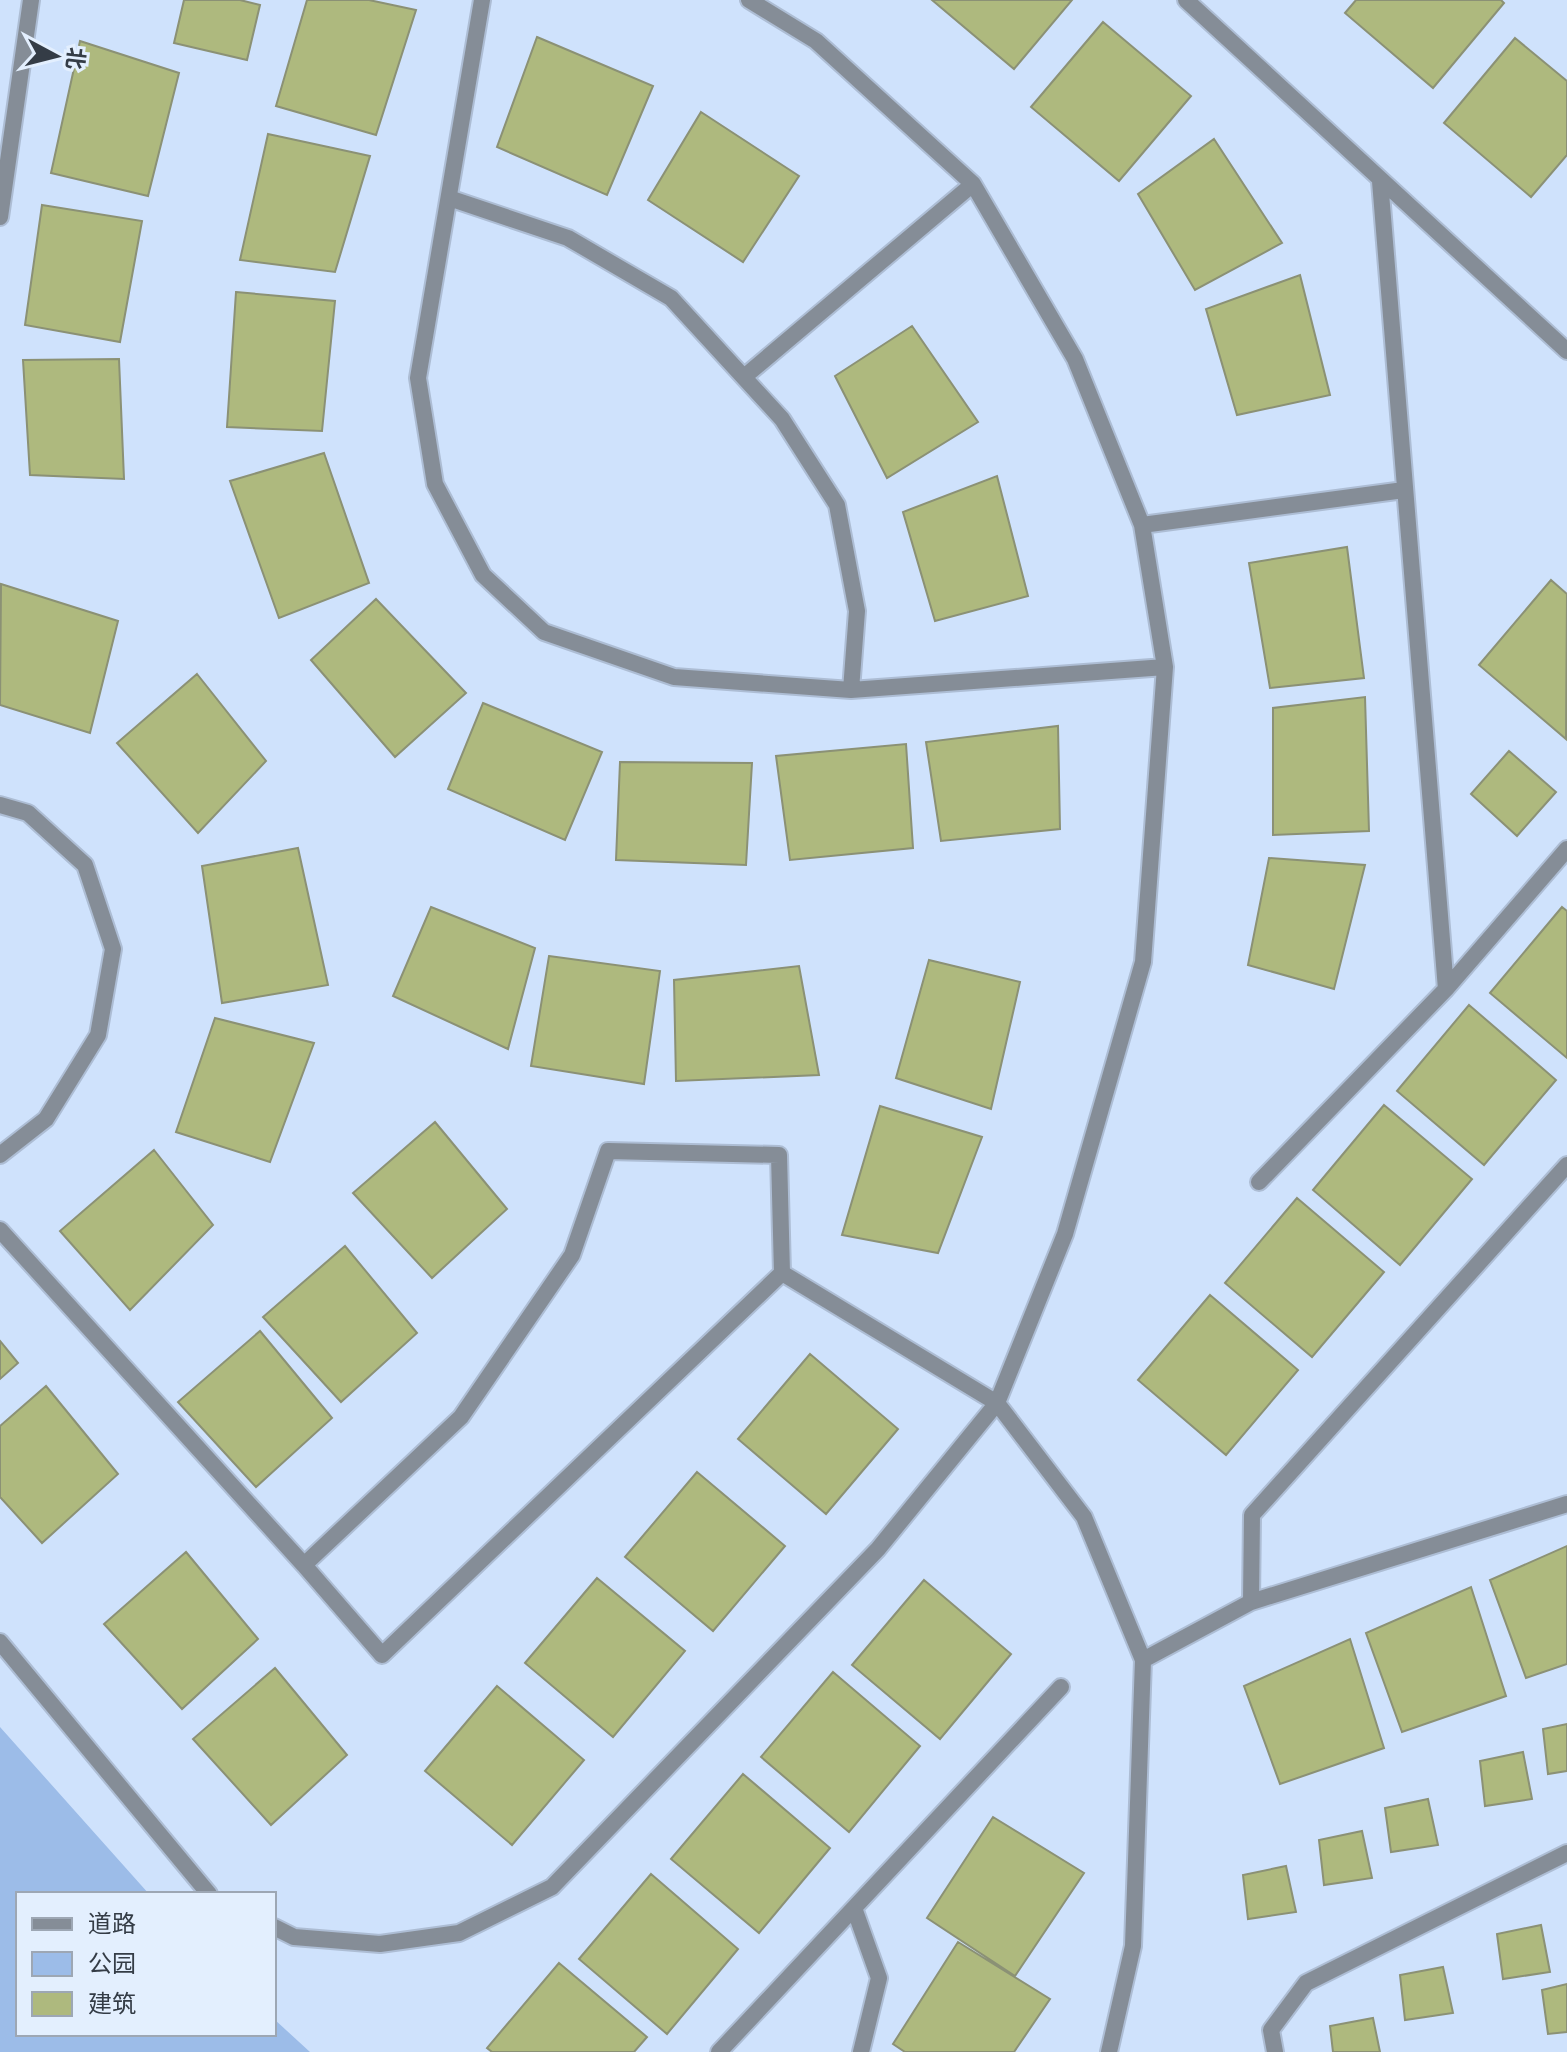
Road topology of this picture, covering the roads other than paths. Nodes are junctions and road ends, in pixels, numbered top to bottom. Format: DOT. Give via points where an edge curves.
graph roads {
  1 [pos="31,0"];
  2 [pos="482,0"];
  3 [pos="749,0"];
  4 [pos="1186,0"];
  5 [pos="1380,181"];
  6 [pos="973,184"];
  7 [pos="449,198"];
  8 [pos="0,217"];
  9 [pos="1567,351"];
  10 [pos="744,377"];
  11 [pos="1404,490"];
  12 [pos="1142,525"];
  13 [pos="1165,667"];
  14 [pos="851,690"];
  15 [pos="0,805"];
  16 [pos="1567,849"];
  17 [pos="1446,989"];
  18 [pos="0,1155"];
  19 [pos="1567,1165"];
  20 [pos="1259,1182"];
  21 [pos="0,1230"];
  22 [pos="782,1273"];
  23 [pos="997,1403"];
  24 [pos="1567,1504"];
  25 [pos="304,1565"];
  26 [pos="1251,1602"];
  27 [pos="0,1642"];
  28 [pos="1143,1660"];
  29 [pos="1061,1687"];
  30 [pos="1567,1853"];
  31 [pos="207,1892"];
  32 [pos="854,1908"];
  33 [pos="276,1928"];
  34 [pos="719,2052"];
  35 [pos="861,2052"];
  36 [pos="1109,2052"];
  37 [pos="1275,2052"];
  1 -- 8 [label="street"];
  2 -- 7 [label="street"];
  3 -- 6 [label="street" via="816,41"];
  4 -- 5 [label="street"];
  5 -- 9 [label="street"];
  5 -- 11 [label="street"];
  6 -- 10 [label="street"];
  6 -- 12 [label="street" via="1075,359"];
  7 -- 10 [label="street" via="568,238 671,298"];
  7 -- 14 [label="street" via="418,378 435,484 483,575 544,632 674,677"];
  10 -- 14 [label="street" via="782,419 837,505 857,611"];
  11 -- 12 [label="street"];
  11 -- 17 [label="street"];
  12 -- 13 [label="street"];
  13 -- 14 [label="street"];
  13 -- 23 [label="street" via="1143,962 1065,1234"];
  15 -- 18 [label="street" via="28,813 85,865 113,949 98,1035 46,1119"];
  16 -- 17 [label="street"];
  17 -- 20 [label="street"];
  19 -- 26 [label="street" via="1252,1515"];
  21 -- 25 [label="street"];
  22 -- 23 [label="street"];
  22 -- 25 [label="street" via="382,1655"];
  22 -- 25 [label="street" via="779,1155 608,1151 572,1255 461,1417"];
  23 -- 28 [label="street" via="1084,1517"];
  23 -- 33 [label="street" via="878,1549 552,1887 459,1933 412,1940 380,1944 294,1937"];
  24 -- 26 [label="street"];
  26 -- 28 [label="street"];
  27 -- 31 [label="street"];
  28 -- 36 [label="street" via="1133,1946"];
  29 -- 32 [label="street"];
  30 -- 37 [label="street" via="1306,1983 1271,2030"];
  32 -- 34 [label="street"];
  32 -- 35 [label="street" via="879,1978"];
}
